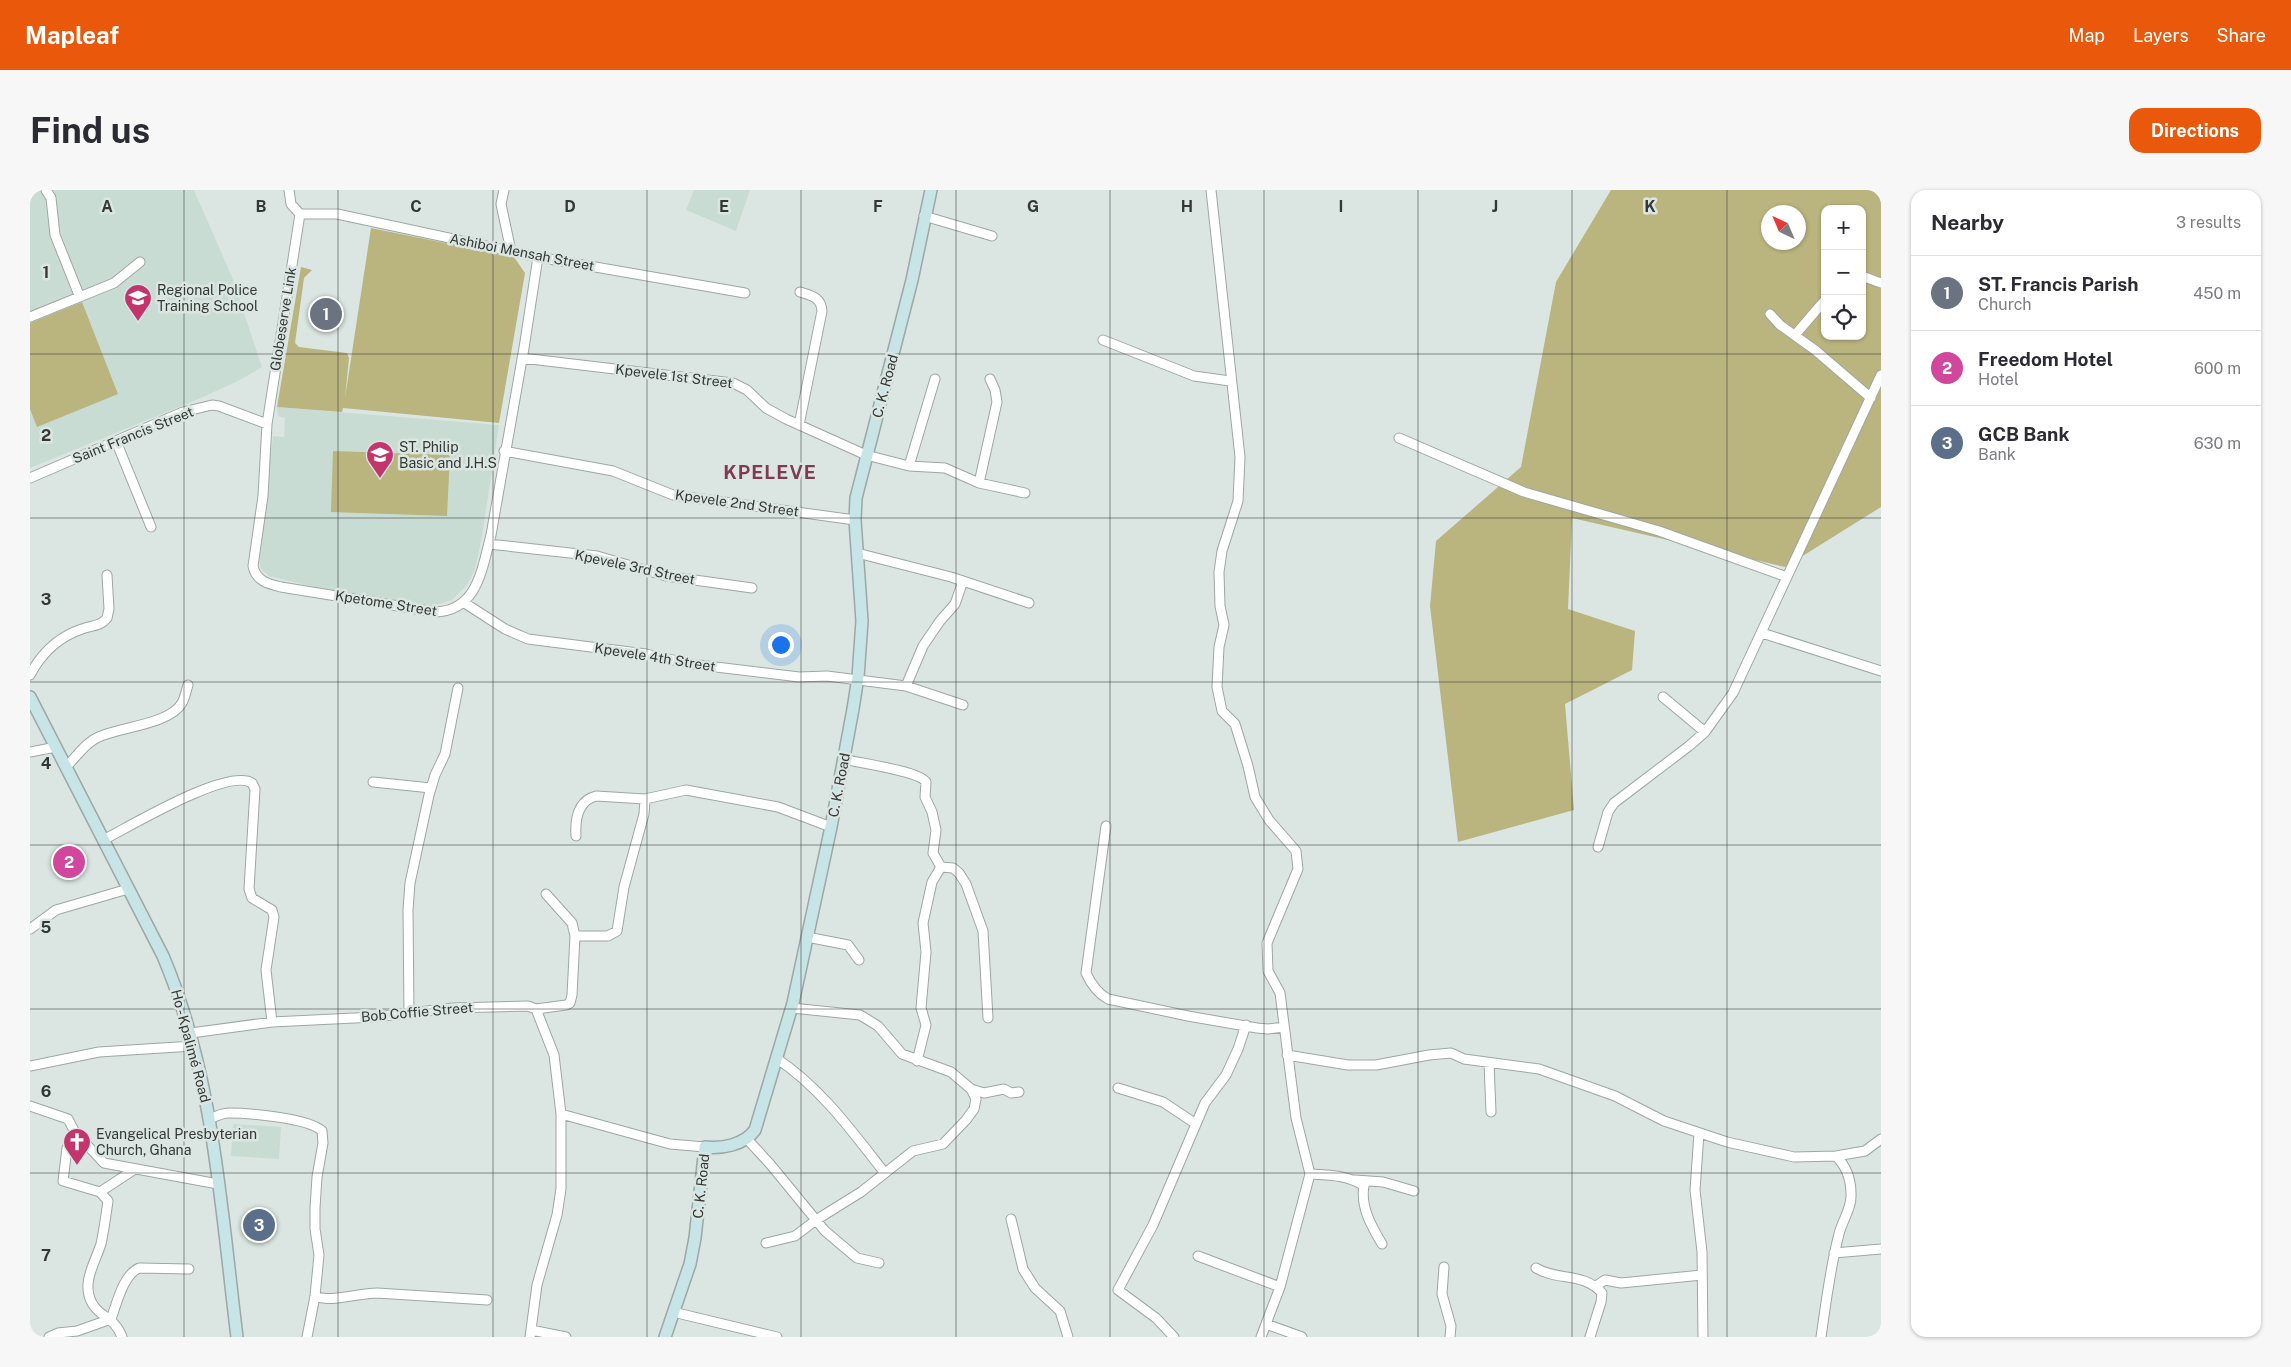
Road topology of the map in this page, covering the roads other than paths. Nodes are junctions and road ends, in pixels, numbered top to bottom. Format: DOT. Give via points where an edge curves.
graph roads {
  1 [pos="46,190"];
  2 [pos="289,190"];
  3 [pos="504,190"];
  4 [pos="931,190"];
  5 [pos="1211,190"];
  6 [pos="300,214"];
  7 [pos="924,216"];
  8 [pos="992,236"];
  9 [pos="511,251"];
  10 [pos="538,257"];
  11 [pos="140,262"];
  12 [pos="1866,277"];
  13 [pos="1881,283"];
  14 [pos="800,292"];
  15 [pos="745,293"];
  16 [pos="79,296"];
  17 [pos="1821,305"];
  18 [pos="1770,314"];
  19 [pos="30,317"];
  20 [pos="1795,334"];
  21 [pos="1103,340"];
  22 [pos="522,358"];
  23 [pos="1881,375"];
  24 [pos="935,379"];
  25 [pos="990,379"];
  26 [pos="1230,381"];
  27 [pos="1871,398"];
  28 [pos="267,424"];
  29 [pos="799,425"];
  30 [pos="1399,438"];
  31 [pos="116,441"];
  32 [pos="504,451"];
  33 [pos="866,455"];
  34 [pos="908,466"];
  35 [pos="30,478"];
  36 [pos="979,483"];
  37 [pos="1025,493"];
  38 [pos="855,520"];
  39 [pos="151,527"];
  40 [pos="489,544"];
  41 [pos="857,553"];
  42 [pos="107,575"];
  43 [pos="1787,577"];
  44 [pos="963,581"];
  45 [pos="752,588"];
  46 [pos="463,602"];
  47 [pos="1029,603"];
  48 [pos="1762,633"];
  49 [pos="1881,672"];
  50 [pos="30,676"];
  51 [pos="857,681"];
  52 [pos="188,685"];
  53 [pos="906,686"];
  54 [pos="458,688"];
  55 [pos="30,697"];
  56 [pos="1663,697"];
  57 [pos="962,705"];
  58 [pos="1704,732"];
  59 [pos="56,747"];
  60 [pos="30,752"];
  61 [pos="844,760"];
  62 [pos="67,766"];
  63 [pos="374,782"];
  64 [pos="431,788"];
  65 [pos="645,799"];
  66 [pos="1106,826"];
  67 [pos="831,827"];
  68 [pos="576,836"];
  69 [pos="103,840"];
  70 [pos="1598,847"];
  71 [pos="941,867"];
  72 [pos="128,889"];
  73 [pos="546,894"];
  74 [pos="30,929"];
  75 [pos="575,936"];
  76 [pos="808,937"];
  77 [pos="859,960"];
  78 [pos="792,1008"];
  79 [pos="536,1009"];
  80 [pos="408,1013"];
  81 [pos="988,1018"];
  82 [pos="272,1022"];
  83 [pos="1246,1026"];
  84 [pos="1284,1027"];
  85 [pos="190,1033"];
  86 [pos="193,1046"];
  87 [pos="1287,1055"];
  88 [pos="776,1058"];
  89 [pos="917,1061"];
  90 [pos="1489,1063"];
  91 [pos="30,1066"];
  92 [pos="1118,1088"];
  93 [pos="971,1089"];
  94 [pos="1019,1092"];
  95 [pos="30,1106"];
  96 [pos="1491,1112"];
  97 [pos="561,1114"];
  98 [pos="210,1119"];
  99 [pos="1196,1124"];
  100 [pos="1699,1133"];
  101 [pos="747,1139"];
  102 [pos="1881,1139"];
  103 [pos="80,1142"];
  104 [pos="705,1147"];
  105 [pos="1836,1156"];
  106 [pos="135,1169"];
  107 [pos="884,1172"];
  108 [pos="1310,1174"];
  109 [pos="1355,1180"];
  110 [pos="218,1184"];
  111 [pos="1414,1191"];
  112 [pos="100,1192"];
  113 [pos="1010,1219"];
  114 [pos="816,1220"];
  115 [pos="766,1243"];
  116 [pos="1382,1244"];
  117 [pos="1881,1250"];
  118 [pos="1834,1253"];
  119 [pos="1198,1256"];
  120 [pos="879,1263"];
  121 [pos="1444,1267"];
  122 [pos="1536,1268"];
  123 [pos="189,1269"];
  124 [pos="1702,1274"];
  125 [pos="1596,1286"];
  126 [pos="1280,1287"];
  127 [pos="315,1296"];
  128 [pos="487,1300"];
  129 [pos="673,1312"];
  130 [pos="111,1319"];
  131 [pos="1266,1324"];
  132 [pos="531,1333"];
  133 [pos="50,1337"];
  134 [pos="122,1337"];
  135 [pos="237,1337"];
  136 [pos="307,1337"];
  137 [pos="566,1337"];
  138 [pos="665,1337"];
  139 [pos="777,1337"];
  140 [pos="1068,1337"];
  141 [pos="1174,1337"];
  142 [pos="1261,1337"];
  143 [pos="1302,1337"];
  144 [pos="1450,1337"];
  145 [pos="1590,1337"];
  146 [pos="1703,1337"];
  147 [pos="1820,1337"];
  1 -- 16 [label="street" via="56,235"];
  2 -- 6 [label="street" via="293,209"];
  3 -- 9 [label="street" via="501,204"];
  4 -- 7 [label="street, C. K. Road"];
  5 -- 26 [label="street"];
  6 -- 9 [label="street, Ashiboi Mensah Street" via="337,214"];
  6 -- 28 [label="street, Globeserve Link"];
  7 -- 8 [label="street"];
  7 -- 33 [label="street, C. K. Road" via="912,280"];
  9 -- 10 [label="street, Ashiboi Mensah Street"];
  10 -- 15 [label="street, Ashiboi Mensah Street"];
  10 -- 22 [label="street"];
  11 -- 16 [label="street" via="114,283"];
  12 -- 13 [label="street"];
  14 -- 29 [label="street" via="816,297 822,310"];
  16 -- 19 [label="street"];
  17 -- 20 [label="street"];
  18 -- 20 [label="street"];
  20 -- 27 [label="street"];
  21 -- 26 [label="street" via="1194,376"];
  22 -- 29 [label="street, Kpevele 1st Street" via="733,383 747,390 766,408"];
  22 -- 32 [label="street"];
  23 -- 27 [label="street"];
  24 -- 34 [label="street"];
  25 -- 36 [label="street" via="996,402"];
  26 -- 84 [label="street" via="1240,481 1238,501 1222,551 1219,572 1224,625 1219,647 1217,688 1222,711 1235,724 1255,797 1269,820 1296,851 1298,869 1267,943 1268,971 1280,993"];
  27 -- 43 [label="street"];
  28 -- 31 [label="street, Saint Francis Street" via="212,406 183,412"];
  28 -- 46 [label="street, Kpetome Street" via="263,496 253,566 261,580 281,587 435,612 451,610"];
  29 -- 33 [label="street, Kpevele 1st Street"];
  30 -- 43 [label="street" via="1524,492 1659,531"];
  31 -- 35 [label="street, Saint Francis Street"];
  31 -- 39 [label="street"];
  32 -- 38 [label="street, Kpevele 2nd Street" via="613,471 673,495"];
  32 -- 40 [label="street"];
  33 -- 34 [label="street, Kpevele 1st Street"];
  33 -- 38 [label="street, C. K. Road" via="856,498"];
  34 -- 36 [label="street, Kpevele 1st Street" via="945,468"];
  36 -- 37 [label="street, Kpevele 1st Street"];
  38 -- 41 [label="street, C. K. Road"];
  40 -- 45 [label="street, Kpevele 3rd Street" via="597,556 666,576"];
  40 -- 46 [label="street" via="477,585"];
  41 -- 44 [label="street"];
  41 -- 51 [label="street, C. K. Road" via="862,621"];
  42 -- 50 [label="street" via="107,618 50,646"];
  43 -- 48 [label="street"];
  44 -- 47 [label="street"];
  44 -- 53 [label="street" via="955,604 923,646"];
  46 -- 51 [label="street, Kpevele 4th Street" via="505,629 528,639 646,654 691,664"];
  48 -- 49 [label="street"];
  48 -- 58 [label="street" via="1733,693"];
  51 -- 53 [label="street, Kpevele 4th Street"];
  51 -- 61 [label="street, C. K. Road"];
  52 -- 62 [label="street" via="182,704 175,710 143,724 102,735 82,749"];
  53 -- 57 [label="street, Kpevele 4th Street"];
  54 -- 64 [label="street" via="445,754"];
  55 -- 59 [label="street, Ho - Kpalimé Road"];
  56 -- 58 [label="street"];
  58 -- 70 [label="street" via="1614,803 1608,812"];
  59 -- 60 [label="street"];
  59 -- 62 [label="street, Ho - Kpalimé Road"];
  61 -- 67 [label="street, C. K. Road"];
  61 -- 71 [label="street" via="896,770 925,780 926,797 936,830 933,853"];
  62 -- 69 [label="street, Ho - Kpalimé Road"];
  63 -- 64 [label="street"];
  64 -- 80 [label="street" via="410,883"];
  65 -- 67 [label="street" via="686,790 700,792 778,807"];
  65 -- 68 [label="street" via="590,798 577,815"];
  65 -- 75 [label="street" via="617,931 608,936"];
  66 -- 83 [label="street" via="1086,972 1090,984 1108,999"];
  67 -- 76 [label="street, C. K. Road"];
  69 -- 72 [label="street, Ho - Kpalimé Road"];
  69 -- 82 [label="street" via="212,786 241,780 252,783 255,789 249,889 252,898 272,910 274,917 266,970"];
  71 -- 81 [label="street" via="953,868 959,873 983,931"];
  71 -- 89 [label="street" via="932,882 923,923 926,952 921,1008 926,1025"];
  72 -- 74 [label="street" via="56,910"];
  72 -- 85 [label="street, Ho - Kpalimé Road" via="163,956 179,994"];
  73 -- 75 [label="street" via="571,920"];
  75 -- 79 [label="street, Bob Coffie Street" via="570,1003"];
  76 -- 77 [label="street" via="848,945"];
  76 -- 78 [label="street, C. K. Road"];
  78 -- 88 [label="street, C. K. Road"];
  78 -- 89 [label="street" via="860,1015 878,1026 902,1054"];
  79 -- 80 [label="street, Bob Coffie Street" via="528,1006 462,1007"];
  79 -- 97 [label="street" via="554,1055"];
  80 -- 82 [label="street, Bob Coffie Street"];
  82 -- 85 [label="street, Bob Coffie Street"];
  83 -- 84 [label="street"];
  83 -- 99 [label="street" via="1222,1083 1205,1102"];
  84 -- 87 [label="street"];
  85 -- 86 [label="street, Ho - Kpalimé Road"];
  86 -- 91 [label="street" via="99,1052"];
  86 -- 98 [label="street, Ho - Kpalimé Road"];
  87 -- 90 [label="street" via="1363,1066 1451,1053"];
  87 -- 108 [label="street" via="1296,1118"];
  88 -- 101 [label="street, C. K. Road" via="758,1125"];
  88 -- 107 [label="street" via="816,1088"];
  89 -- 93 [label="street" via="951,1072"];
  90 -- 96 [label="street"];
  90 -- 100 [label="street" via="1539,1069 1615,1096 1658,1118"];
  92 -- 99 [label="street" via="1164,1102"];
  93 -- 94 [label="street"];
  93 -- 107 [label="street" via="976,1099 974,1109 952,1136 943,1144 913,1151"];
  95 -- 103 [label="street" via="68,1119"];
  97 -- 104 [label="street" via="670,1144"];
  97 -- 132 [label="street" via="561,1189 537,1285"];
  98 -- 110 [label="street, Ho - Kpalimé Road"];
  98 -- 127 [label="street" via="227,1112 278,1117 314,1125 322,1131 315,1208 318,1255"];
  99 -- 141 [label="street" via="1153,1225 1118,1290 1156,1318"];
  100 -- 105 [label="street" via="1794,1157"];
  100 -- 124 [label="street" via="1696,1190"];
  101 -- 104 [label="street, C. K. Road" via="726,1146"];
  101 -- 114 [label="street"];
  102 -- 105 [label="street" via="1865,1151"];
  103 -- 106 [label="street" via="104,1163"];
  103 -- 112 [label="street" via="67,1148 62,1179"];
  104 -- 129 [label="street, C. K. Road" via="690,1264"];
  105 -- 118 [label="street" via="1848,1174 1851,1194"];
  106 -- 110 [label="street"];
  106 -- 112 [label="street"];
  107 -- 114 [label="street" via="861,1192"];
  108 -- 109 [label="street"];
  108 -- 126 [label="street"];
  109 -- 111 [label="street" via="1383,1182"];
  109 -- 116 [label="street" via="1364,1186 1362,1198 1374,1232"];
  110 -- 135 [label="street, Ho - Kpalimé Road"];
  112 -- 130 [label="street" via="107,1198 107,1212 90,1272 89,1293 98,1311"];
  113 -- 140 [label="street" via="1023,1269 1035,1288 1060,1311"];
  114 -- 115 [label="street" via="792,1238"];
  114 -- 120 [label="street" via="857,1258"];
  117 -- 118 [label="street"];
  118 -- 147 [label="street"];
  119 -- 126 [label="street"];
  121 -- 144 [label="street" via="1442,1294 1451,1326"];
  122 -- 125 [label="street" via="1542,1272 1583,1279"];
  123 -- 130 [label="street" via="135,1270 128,1276"];
  124 -- 125 [label="street" via="1621,1283 1605,1280"];
  124 -- 146 [label="street"];
  125 -- 145 [label="street" via="1602,1297"];
  126 -- 131 [label="street"];
  127 -- 128 [label="street" via="323,1299 377,1293"];
  127 -- 136 [label="street"];
  129 -- 138 [label="street, C. K. Road"];
  129 -- 139 [label="street"];
  130 -- 133 [label="street"];
  130 -- 134 [label="street"];
  131 -- 142 [label="street"];
  131 -- 143 [label="street"];
  132 -- 137 [label="street"];
}
